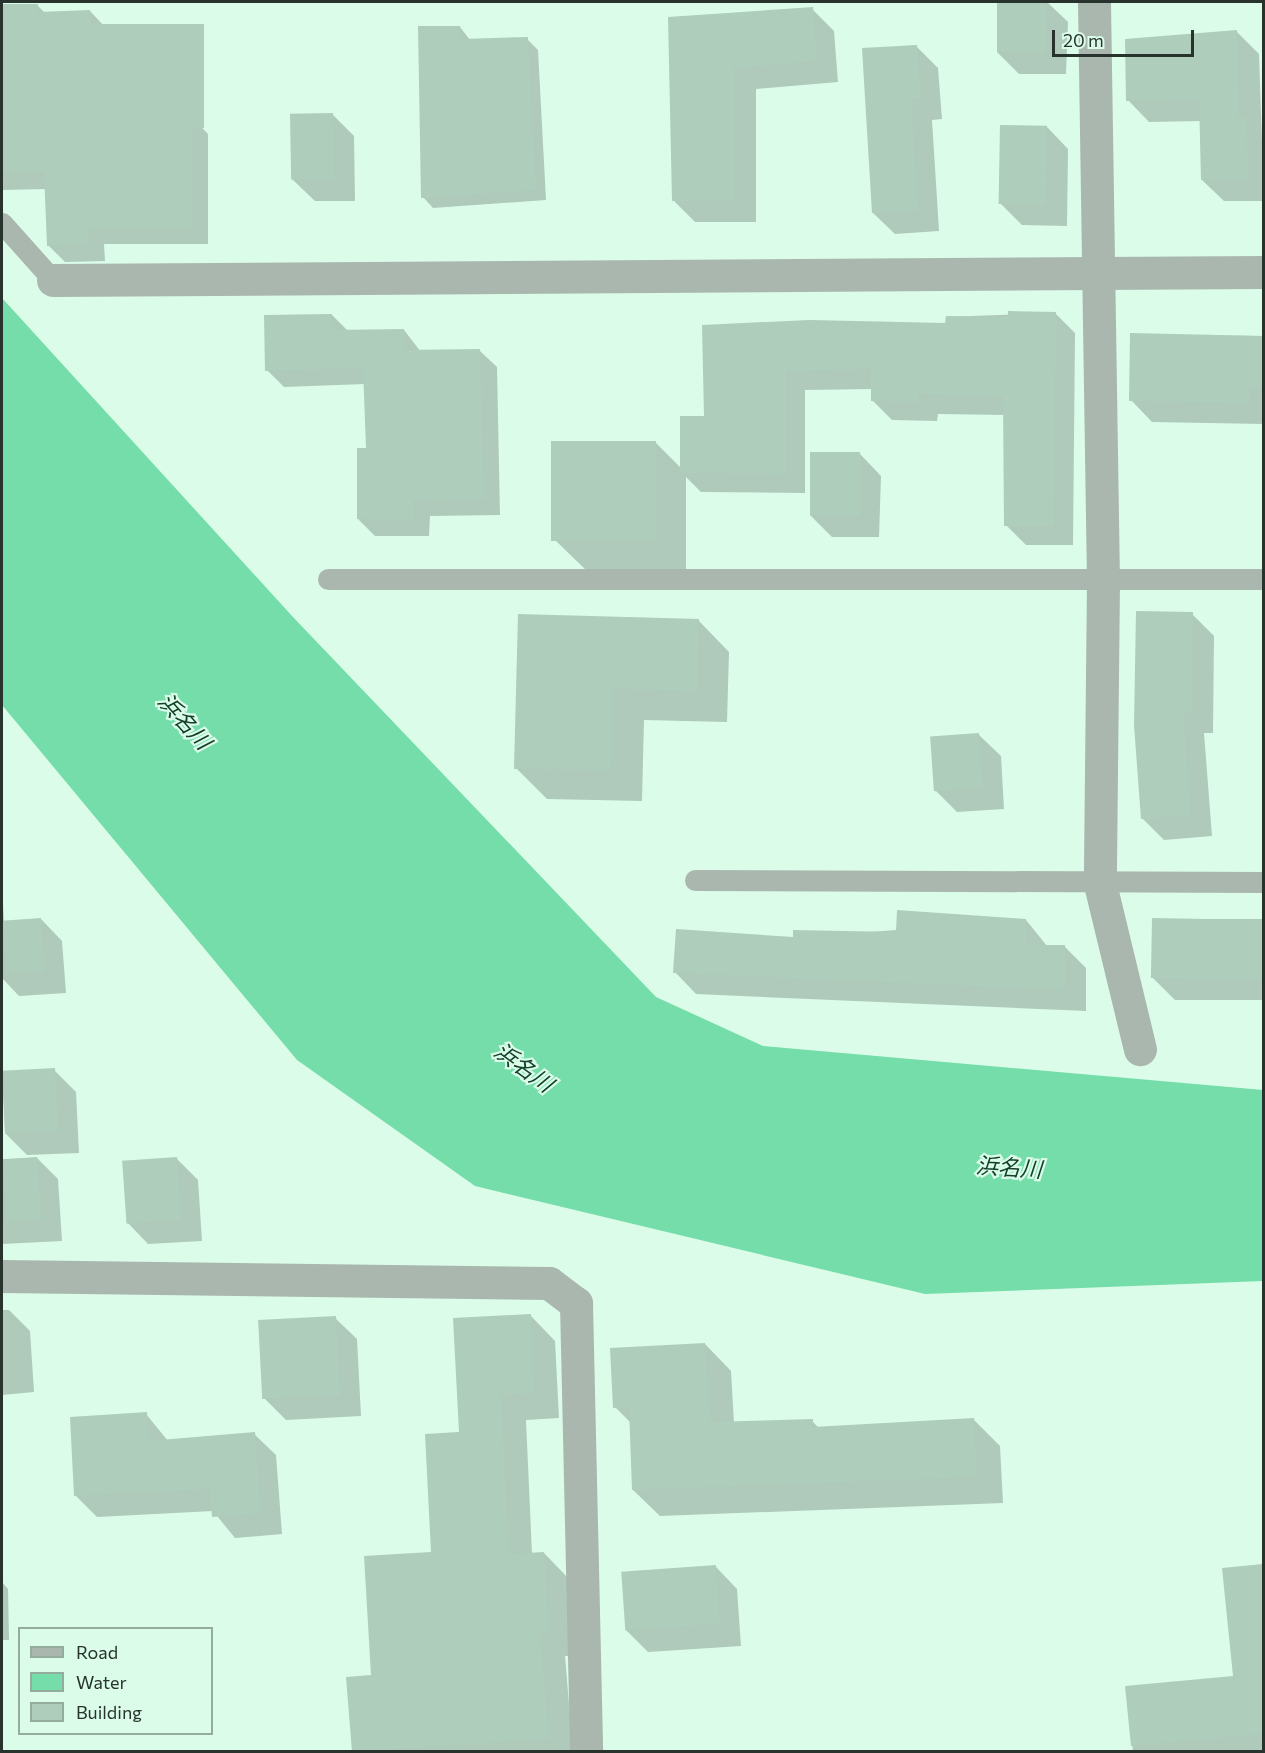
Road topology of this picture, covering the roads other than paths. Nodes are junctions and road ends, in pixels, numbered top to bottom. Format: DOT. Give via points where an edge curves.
graph roads {
  1 [pos="1094,2"];
  2 [pos="2,223"];
  3 [pos="1263,272"];
  4 [pos="1095,276"];
  5 [pos="53,280"];
  6 [pos="328,579"];
  7 [pos="1263,579"];
  8 [pos="1103,581"];
  9 [pos="695,880"];
  10 [pos="1263,882"];
  11 [pos="1100,884"];
  12 [pos="1140,1049"];
  13 [pos="2,1276"];
  14 [pos="586,1752"];
  1 -- 4 [label="street"];
  2 -- 5 [label="lane"];
  3 -- 4 [label="street"];
  4 -- 5 [label="street"];
  4 -- 8 [label="street"];
  6 -- 8 [label="lane"];
  7 -- 8 [label="lane"];
  8 -- 11 [label="street"];
  9 -- 11 [label="lane"];
  10 -- 11 [label="lane"];
  11 -- 12 [label="street"];
  13 -- 14 [label="street" via="549,1283 576,1304"];
}
